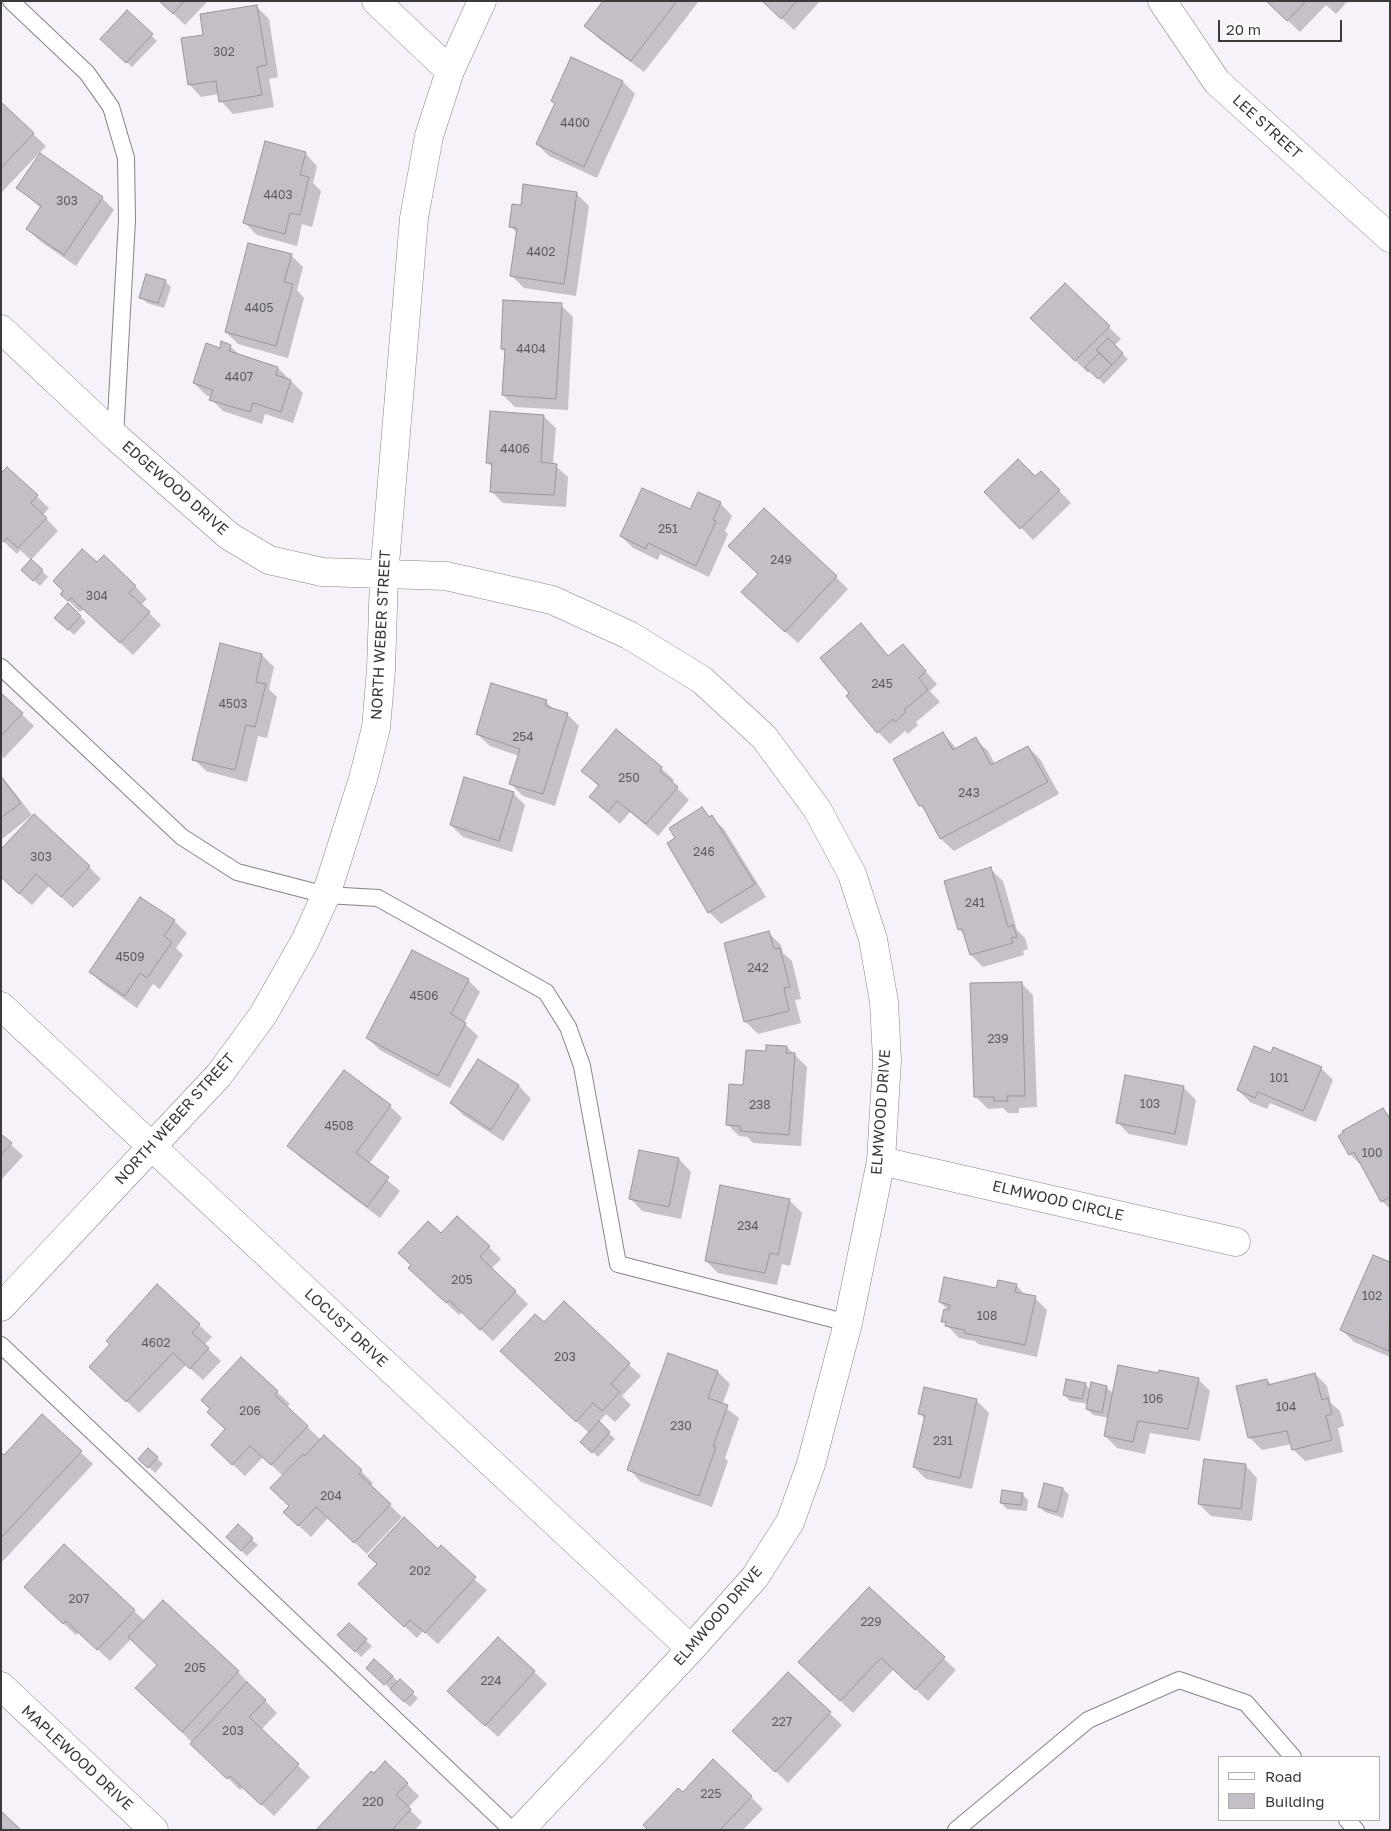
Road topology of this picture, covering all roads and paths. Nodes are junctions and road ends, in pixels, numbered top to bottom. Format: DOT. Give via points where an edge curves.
graph roads {
  1 [pos="11,1"];
  2 [pos="376,1"];
  3 [pos="482,1"];
  4 [pos="1162,1"];
  5 [pos="450,71"];
  6 [pos="1390,238"];
  7 [pos="1,329"];
  8 [pos="115,436"];
  9 [pos="384,576"];
  10 [pos="1,667"];
  11 [pos="326,895"];
  12 [pos="1,1006"];
  13 [pos="150,1146"];
  14 [pos="881,1161"];
  15 [pos="1236,1242"];
  16 [pos="1,1307"];
  17 [pos="848,1322"];
  18 [pos="1,1344"];
  19 [pos="691,1650"];
  20 [pos="1,1686"];
  21 [pos="1292,1756"];
  22 [pos="154,1830"];
  23 [pos="512,1830"];
  24 [pos="520,1830"];
  25 [pos="956,1830"];
  1 -- 8 [label="lane" via="87,74 111,106 126,158 127,220"];
  2 -- 5 [label="street"];
  3 -- 5 [label="street, NORTH WEBER STREET"];
  4 -- 6 [label="street, LEE STREET" via="1217,82"];
  5 -- 9 [label="street, NORTH WEBER STREET" via="429,136 414,218"];
  7 -- 8 [label="street, EDGEWOOD DRIVE"];
  8 -- 9 [label="street, EDGEWOOD DRIVE" via="229,536 269,560 322,572"];
  9 -- 11 [label="street, NORTH WEBER STREET" via="376,728"];
  9 -- 14 [label="street, ELMWOOD DRIVE" via="446,576 552,600 629,635 702,680 764,737 817,809 852,874 872,939 884,1002 887,1060"];
  10 -- 11 [label="lane" via="182,837 237,872"];
  11 -- 13 [label="street, NORTH WEBER STREET" via="305,941 263,1015 219,1076"];
  11 -- 17 [label="lane" via="378,898 546,992 568,1027 582,1066 618,1264"];
  12 -- 13 [label="street, LOCUST DRIVE"];
  13 -- 16 [label="street, NORTH WEBER STREET"];
  13 -- 19 [label="street, LOCUST DRIVE"];
  14 -- 15 [label="street, ELMWOOD CIRCLE"];
  14 -- 17 [label="street, ELMWOOD DRIVE"];
  17 -- 19 [label="street, ELMWOOD DRIVE" via="811,1464 790,1522 755,1577"];
  18 -- 23 [label="lane"];
  19 -- 24 [label="street, ELMWOOD DRIVE"];
  20 -- 22 [label="street, MAPLEWOOD DRIVE"];
  21 -- 25 [label="lane" via="1246,1703 1179,1680 1088,1720"];
}
